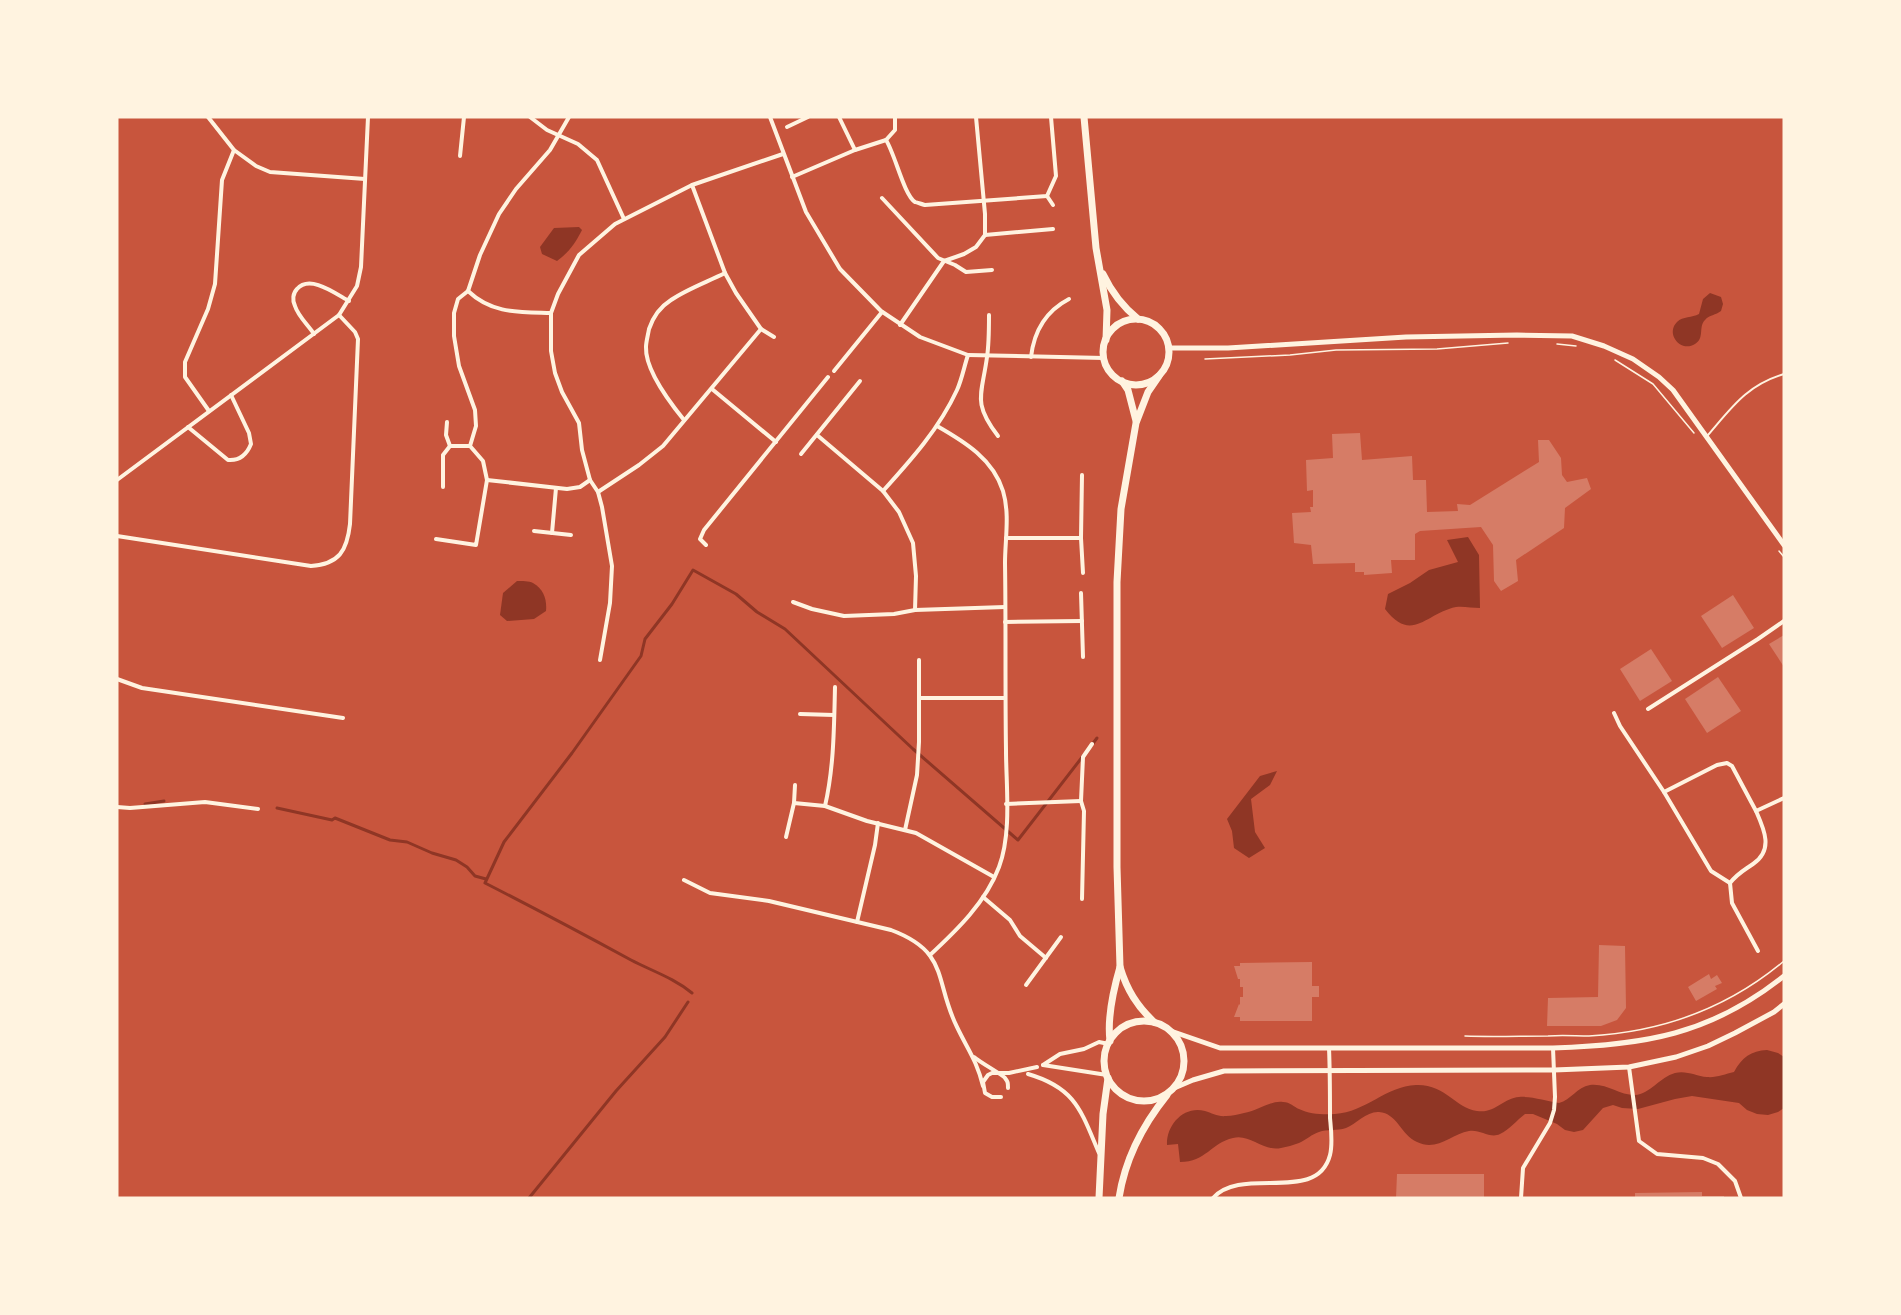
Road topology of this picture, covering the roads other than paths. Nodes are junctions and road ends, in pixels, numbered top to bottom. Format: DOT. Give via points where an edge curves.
graph roads {
  1 [pos="208,117"];
  2 [pos="368,117"];
  3 [pos="464,117"];
  4 [pos="530,117"];
  5 [pos="569,117"];
  6 [pos="770,117"];
  7 [pos="808,117"];
  8 [pos="839,117"];
  9 [pos="895,117"];
  10 [pos="976,117"];
  11 [pos="1051,117"];
  12 [pos="1084,117"];
  13 [pos="788,127"];
  14 [pos="559,135"];
  15 [pos="886,140"];
  16 [pos="234,150"];
  17 [pos="855,150"];
  18 [pos="783,154"];
  19 [pos="460,156"];
  20 [pos="792,177"];
  21 [pos="365,179"];
  22 [pos="692,185"];
  23 [pos="1047,196"];
  24 [pos="882,198"];
  25 [pos="984,201"];
  26 [pos="1053,205"];
  27 [pos="624,219"];
  28 [pos="1053,229"];
  29 [pos="985,235"];
  30 [pos="944,261"];
  31 [pos="1099,268"];
  32 [pos="992,270"];
  33 [pos="725,273"];
  34 [pos="468,291"];
  35 [pos="1069,299"];
  36 [pos="349,301"];
  37 [pos="882,312"];
  38 [pos="551,313"];
  39 [pos="339,315"];
  40 [pos="989,315"];
  41 [pos="1138,319"];
  42 [pos="900,325"];
  43 [pos="761,329"];
  44 [pos="314,334"];
  45 [pos="774,337"];
  46 [pos="1106,340"];
  47 [pos="1169,348"];
  48 [pos="968,355"];
  49 [pos="987,357"];
  50 [pos="1031,357"];
  51 [pos="1104,358"];
  52 [pos="834,371"];
  53 [pos="1784,374"];
  54 [pos="1159,376"];
  55 [pos="828,377"];
  56 [pos="860,381"];
  57 [pos="1122,381"];
  58 [pos="712,389"];
  59 [pos="231,395"];
  60 [pos="209,411"];
  61 [pos="684,420"];
  62 [pos="447,422"];
  63 [pos="1136,423"];
  64 [pos="937,426"];
  65 [pos="188,427"];
  66 [pos="817,435"];
  67 [pos="998,436"];
  68 [pos="1706,437"];
  69 [pos="777,442"];
  70 [pos="450,446"];
  71 [pos="470,446"];
  72 [pos="801,454"];
  73 [pos="1082,476"];
  74 [pos="117,480"];
  75 [pos="487,480"];
  76 [pos="590,480"];
  77 [pos="443,487"];
  78 [pos="556,488"];
  79 [pos="883,491"];
  80 [pos="598,492"];
  81 [pos="534,531"];
  82 [pos="552,533"];
  83 [pos="571,535"];
  84 [pos="117,536"];
  85 [pos="1006,538"];
  86 [pos="1081,538"];
  87 [pos="436,539"];
  88 [pos="706,545"];
  89 [pos="1784,545"];
  90 [pos="1083,573"];
  91 [pos="1081,593"];
  92 [pos="793,602"];
  93 [pos="1005,607"];
  94 [pos="915,610"];
  95 [pos="1082,621"];
  96 [pos="1784,621"];
  97 [pos="1005,622"];
  98 [pos="1083,657"];
  99 [pos="600,660"];
  100 [pos="919,660"];
  101 [pos="117,679"];
  102 [pos="835,687"];
  103 [pos="920,698"];
  104 [pos="1005,698"];
  105 [pos="1648,709"];
  106 [pos="1614,713"];
  107 [pos="800,714"];
  108 [pos="834,716"];
  109 [pos="343,718"];
  110 [pos="1092,744"];
  111 [pos="795,785"];
  112 [pos="1664,792"];
  113 [pos="1784,798"];
  114 [pos="1081,801"];
  115 [pos="794,803"];
  116 [pos="1006,804"];
  117 [pos="825,806"];
  118 [pos="117,807"];
  119 [pos="258,809"];
  120 [pos="1756,811"];
  121 [pos="878,824"];
  122 [pos="905,830"];
  123 [pos="786,837"];
  124 [pos="994,877"];
  125 [pos="684,880"];
  126 [pos="1730,883"];
  127 [pos="983,897"];
  128 [pos="1082,899"];
  129 [pos="857,922"];
  130 [pos="1062,937"];
  131 [pos="1758,951"];
  132 [pos="930,955"];
  133 [pos="1046,958"];
  134 [pos="1120,967"];
  135 [pos="1784,976"];
  136 [pos="1026,985"];
  137 [pos="1784,1004"];
  138 [pos="1154,1022"];
  139 [pos="1168,1030"];
  140 [pos="1109,1042"];
  141 [pos="1329,1048"];
  142 [pos="1552,1048"];
  143 [pos="974,1057"];
  144 [pos="1629,1067"];
  145 [pos="1037,1068"];
  146 [pos="1554,1070"];
  147 [pos="996,1072"];
  148 [pos="1330,1072"];
  149 [pos="1028,1074"];
  150 [pos="1107,1076"];
  151 [pos="983,1086"];
  152 [pos="1008,1088"];
  153 [pos="1171,1090"];
  154 [pos="1001,1097"];
  155 [pos="1101,1157"];
  156 [pos="1099,1198"];
  157 [pos="1119,1198"];
  158 [pos="1213,1198"];
  159 [pos="1521,1198"];
  160 [pos="1742,1198"];
  1 -- 16 [label="street"];
  2 -- 21 [label="street"];
  3 -- 19 [label="street"];
  4 -- 14 [label="street"];
  5 -- 14 [label="street"];
  6 -- 18 [label="street"];
  7 -- 13 [label="street"];
  8 -- 17 [label="street"];
  9 -- 15 [label="street" via="895,130"];
  10 -- 25 [label="street"];
  11 -- 23 [label="street" via="1056,177"];
  12 -- 31 [label="highway"];
  14 -- 27 [label="street" via="597,160"];
  14 -- 34 [label="street" via="499,214"];
  15 -- 17 [label="street"];
  15 -- 25 [label="street" via="907,193 915,202 925,205"];
  16 -- 21 [label="street" via="270,172"];
  16 -- 60 [label="street" via="222,180 215,284 184,369 185,377"];
  17 -- 20 [label="street"];
  18 -- 20 [label="street"];
  18 -- 22 [label="street"];
  20 -- 37 [label="street" via="806,212 840,269"];
  21 -- 36 [label="street" via="361,267"];
  22 -- 27 [label="street"];
  22 -- 33 [label="street"];
  23 -- 25 [label="street"];
  23 -- 26 [label="street"];
  24 -- 30 [label="street"];
  25 -- 29 [label="street"];
  27 -- 38 [label="street" via="579,255"];
  28 -- 29 [label="street"];
  29 -- 30 [label="street" via="976,247"];
  30 -- 32 [label="street" via="966,272"];
  30 -- 42 [label="street"];
  31 -- 41 [label="highway" via="1113,294"];
  31 -- 46 [label="highway" via="1107,310"];
  33 -- 43 [label="street"];
  33 -- 61 [label="street" via="670,300 652,320 648,332 645,348 653,373"];
  34 -- 38 [label="street" via="492,308"];
  34 -- 71 [label="street" via="458,299 454,325 459,366 476,410"];
  35 -- 50 [label="street" via="1043,322 1032,344"];
  36 -- 39 [label="street"];
  36 -- 44 [label="street" via="314,284 298,287 293,295 295,308"];
  37 -- 42 [label="street"];
  37 -- 52 [label="street"];
  38 -- 76 [label="street" via="555,373 579,423"];
  39 -- 44 [label="street"];
  39 -- 84 [label="street" via="358,339 350,525 348,543 342,552 324,565 311,566"];
  40 -- 49 [label="street"];
  41 -- 46 [label="highway" via="1119,324"];
  41 -- 47 [label="highway" via="1156,325"];
  42 -- 48 [label="street"];
  43 -- 45 [label="street"];
  43 -- 58 [label="street"];
  44 -- 59 [label="street"];
  46 -- 51 [label="highway"];
  47 -- 54 [label="highway"];
  47 -- 68 [label="street" via="1406,337 1572,336 1634,359 1659,377 1673,390"];
  48 -- 49 [label="street"];
  48 -- 64 [label="street" via="958,389"];
  49 -- 50 [label="street"];
  49 -- 67 [label="street" via="981,405"];
  50 -- 51 [label="street"];
  51 -- 57 [label="highway" via="1107,368"];
  53 -- 68 [label="lane" via="1747,391"];
  54 -- 57 [label="highway" via="1141,384"];
  54 -- 63 [label="highway"];
  55 -- 69 [label="street"];
  56 -- 66 [label="street"];
  57 -- 63 [label="highway"];
  58 -- 61 [label="street"];
  58 -- 69 [label="street"];
  59 -- 60 [label="street"];
  59 -- 65 [label="street" via="249,433 251,444 243,456 228,460"];
  60 -- 65 [label="street"];
  61 -- 80 [label="street" via="663,446"];
  62 -- 70 [label="street"];
  63 -- 134 [label="highway" via="1121,509 1117,582"];
  64 -- 79 [label="street"];
  64 -- 85 [label="street" via="975,450 998,477 1004,492"];
  65 -- 74 [label="street"];
  66 -- 72 [label="street"];
  66 -- 79 [label="street"];
  68 -- 89 [label="street"];
  69 -- 88 [label="street" via="704,530 700,539"];
  70 -- 71 [label="street"];
  70 -- 77 [label="street" via="443,455"];
  71 -- 75 [label="street" via="483,461"];
  73 -- 86 [label="street"];
  75 -- 78 [label="street"];
  75 -- 87 [label="street" via="476,545"];
  76 -- 78 [label="street" via="580,487"];
  76 -- 80 [label="street"];
  78 -- 82 [label="street"];
  79 -- 94 [label="street" via="900,512 913,543"];
  80 -- 99 [label="street" via="612,566"];
  81 -- 82 [label="street"];
  82 -- 83 [label="street"];
  85 -- 86 [label="street"];
  85 -- 93 [label="street"];
  86 -- 90 [label="street"];
  91 -- 95 [label="street"];
  92 -- 94 [label="street" via="844,616"];
  93 -- 94 [label="street"];
  93 -- 97 [label="street"];
  95 -- 97 [label="street"];
  95 -- 98 [label="street"];
  96 -- 105 [label="street"];
  97 -- 104 [label="street"];
  100 -- 103 [label="street"];
  101 -- 109 [label="street" via="142,688"];
  102 -- 108 [label="street"];
  103 -- 104 [label="street"];
  103 -- 122 [label="street" via="917,775"];
  104 -- 116 [label="street"];
  106 -- 112 [label="street"];
  107 -- 108 [label="street"];
  108 -- 117 [label="street" via="833,758"];
  110 -- 114 [label="street" via="1083,758"];
  111 -- 115 [label="street"];
  112 -- 120 [label="street" via="1727,763"];
  112 -- 126 [label="street" via="1711,871"];
  113 -- 120 [label="street"];
  114 -- 116 [label="street"];
  114 -- 128 [label="street"];
  115 -- 117 [label="street"];
  115 -- 123 [label="street"];
  116 -- 124 [label="street" via="1005,842"];
  117 -- 121 [label="street"];
  118 -- 119 [label="street" via="205,802"];
  120 -- 126 [label="street" via="1766,834 1766,845 1755,863 1741,870"];
  121 -- 122 [label="street"];
  121 -- 129 [label="street"];
  122 -- 124 [label="street"];
  124 -- 127 [label="street"];
  125 -- 129 [label="street" via="710,893 769,901"];
  126 -- 131 [label="street" via="1732,903"];
  127 -- 132 [label="street"];
  127 -- 133 [label="street"];
  129 -- 132 [label="street" via="907,936"];
  130 -- 133 [label="street"];
  132 -- 143 [label="street" via="956,1027"];
  133 -- 136 [label="street"];
  134 -- 138 [label="highway" via="1133,1000"];
  134 -- 140 [label="highway" via="1108,1028"];
  135 -- 142 [label="street" via="1738,1008 1702,1025 1637,1043"];
  137 -- 144 [label="street" via="1708,1046"];
  138 -- 139 [label="highway"];
  138 -- 140 [label="highway" via="1130,1024"];
  139 -- 141 [label="street" via="1220,1048"];
  139 -- 153 [label="highway" via="1182,1048 1184,1059 1181,1076"];
  140 -- 150 [label="highway" via="1105,1054"];
  140 -- 150 [label="street" via="1060,1054 1043,1065"];
  141 -- 142 [label="street"];
  141 -- 148 [label="street"];
  142 -- 146 [label="street"];
  143 -- 147 [label="street"];
  143 -- 151 [label="street"];
  144 -- 146 [label="street"];
  144 -- 160 [label="street" via="1639,1141 1657,1154 1703,1158 1718,1164 1735,1181"];
  145 -- 147 [label="street"];
  146 -- 148 [label="street"];
  146 -- 159 [label="street" via="1550,1124 1523,1168"];
  147 -- 151 [label="street" via="988,1075"];
  147 -- 152 [label="street" via="1004,1076"];
  148 -- 153 [label="street" via="1224,1071"];
  148 -- 158 [label="street" via="1331,1149 1326,1166 1298,1182 1240,1183 1226,1187"];
  149 -- 155 [label="street" via="1070,1096 1083,1114"];
  150 -- 153 [label="highway" via="1119,1092 1131,1099 1151,1100"];
  150 -- 155 [label="highway"];
  151 -- 154 [label="street" via="988,1096"];
  153 -- 157 [label="highway" via="1150,1116 1133,1147"];
  155 -- 156 [label="highway"];
}
